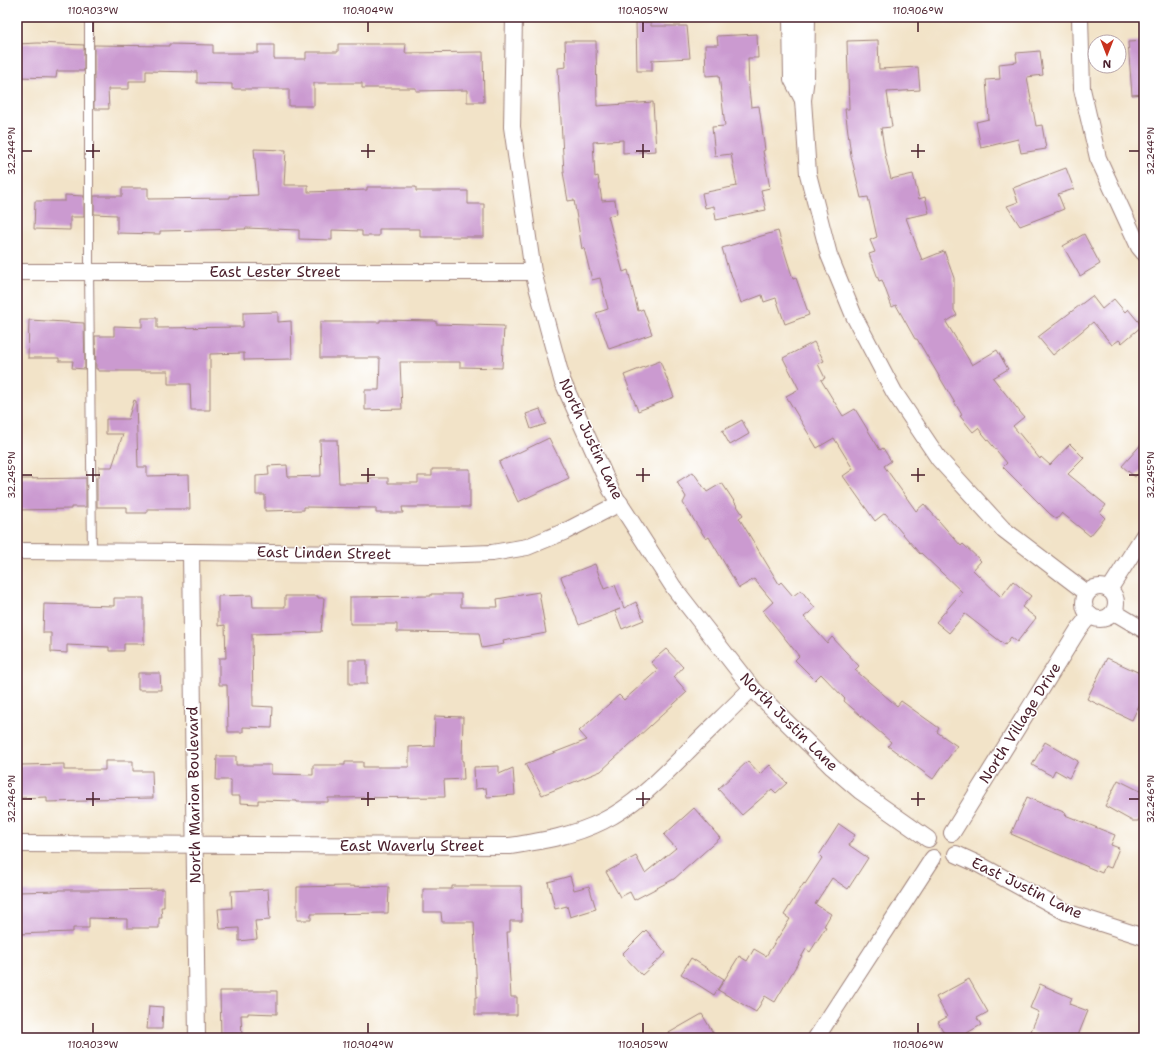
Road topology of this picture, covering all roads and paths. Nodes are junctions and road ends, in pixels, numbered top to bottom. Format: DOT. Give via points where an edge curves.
graph roads {
  1 [pos="89,17"];
  2 [pos="514,17"];
  3 [pos="791,17"];
  4 [pos="807,17"];
  5 [pos="1080,17"];
  6 [pos="803,100"];
  7 [pos="1144,253"];
  8 [pos="88,271"];
  9 [pos="17,272"];
  10 [pos="533,272"];
  11 [pos="620,503"];
  12 [pos="1144,535"];
  13 [pos="17,551"];
  14 [pos="92,552"];
  15 [pos="191,552"];
  16 [pos="1109,590"];
  17 [pos="1087,593"];
  18 [pos="1114,612"];
  19 [pos="1090,615"];
  20 [pos="1144,630"];
  21 [pos="752,688"];
  22 [pos="952,833"];
  23 [pos="928,839"];
  24 [pos="17,844"];
  25 [pos="194,845"];
  26 [pos="956,854"];
  27 [pos="933,858"];
  28 [pos="1144,937"];
  29 [pos="197,1038"];
  30 [pos="816,1038"];
  1 -- 8 [label="lane"];
  2 -- 10 [label="street, North Justin Lane" via="512,127"];
  3 -- 6 [label="street" via="792,79"];
  4 -- 6 [label="street"];
  5 -- 7 [label="street" via="1082,90 1098,158"];
  6 -- 17 [label="street" via="808,174 829,255 854,316 894,392 939,459 1004,528"];
  8 -- 9 [label="street, East Lester Street"];
  8 -- 10 [label="street, East Lester Street"];
  8 -- 14 [label="lane"];
  10 -- 11 [label="street, North Justin Lane" via="562,380 611,490"];
  11 -- 15 [label="street, East Linden Street" via="566,532 527,547 492,554"];
  11 -- 21 [label="street, North Justin Lane" via="674,588"];
  12 -- 16 [label="street"];
  13 -- 14 [label="street, East Linden Street"];
  14 -- 15 [label="street, East Linden Street"];
  15 -- 25 [label="street, North Marion Boulevard"];
  16 -- 17 [label="street" via="1098,587"];
  16 -- 18 [label="street" via="1115,597"];
  17 -- 19 [label="street" via="1084,606"];
  18 -- 19 [label="street" via="1100,619"];
  18 -- 20 [label="street"];
  19 -- 22 [label="street, North Village Drive" via="1078,630"];
  21 -- 23 [label="street, North Justin Lane" via="860,791"];
  21 -- 25 [label="street, East Waverly Street" via="632,803 604,821 581,831 510,846"];
  22 -- 23 [label="street" via="940,830 931,834"];
  22 -- 26 [label="street" via="959,844"];
  23 -- 27 [label="street" via="928,849"];
  24 -- 25 [label="street, East Waverly Street"];
  25 -- 29 [label="street, North Marion Boulevard"];
  26 -- 27 [label="street" via="948,860"];
  26 -- 28 [label="street, East Justin Lane" via="1066,912"];
  27 -- 30 [label="street"];
}
